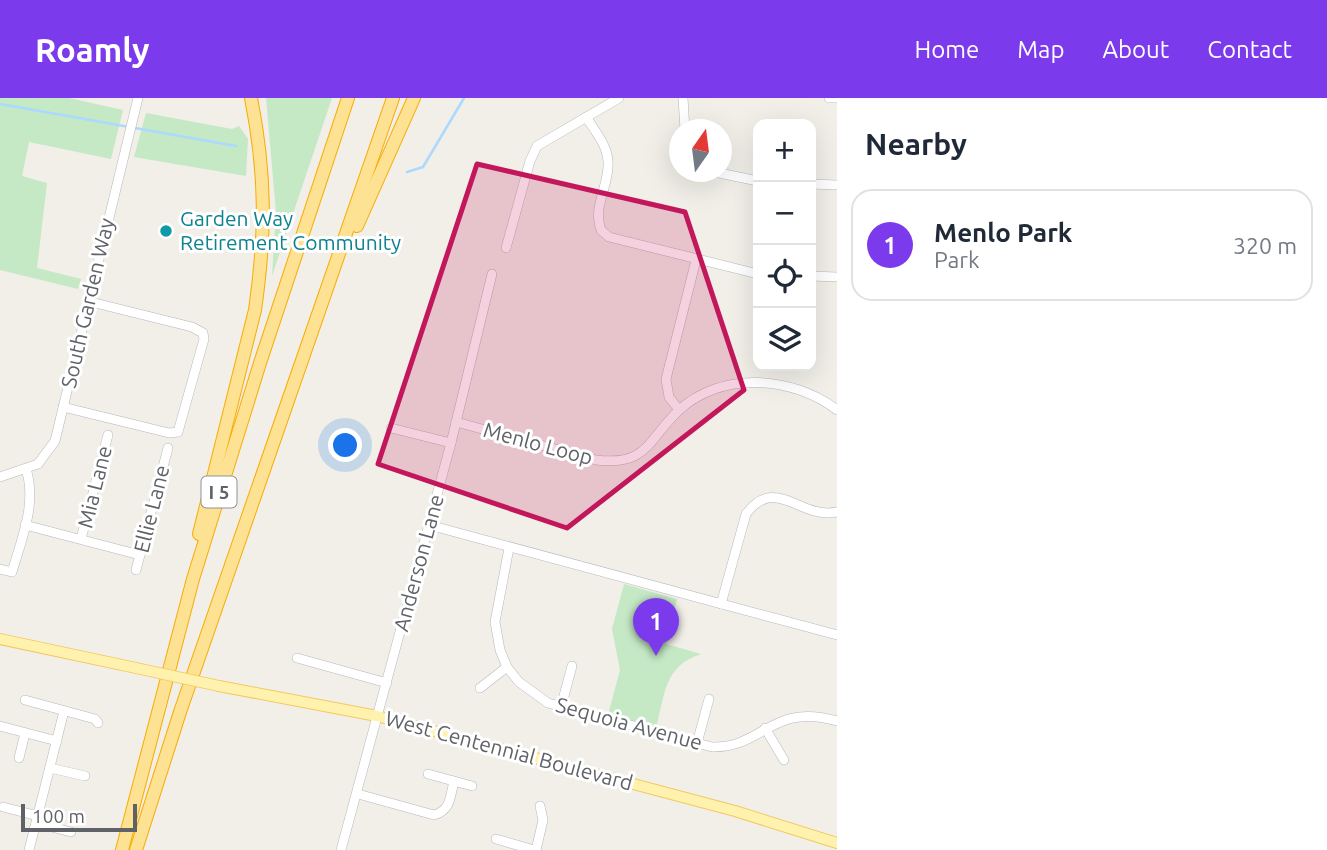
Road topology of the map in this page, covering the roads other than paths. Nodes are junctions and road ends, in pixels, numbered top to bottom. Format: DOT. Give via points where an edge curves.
graph roads {
  1 [pos="138,98"];
  2 [pos="251,98"];
  3 [pos="256,98"];
  4 [pos="348,98"];
  5 [pos="393,98"];
  6 [pos="414,98"];
  7 [pos="619,98"];
  8 [pos="683,98"];
  9 [pos="829,98"];
  10 [pos="837,98"];
  11 [pos="586,117"];
  12 [pos="684,119"];
  13 [pos="259,129"];
  14 [pos="732,176"];
  15 [pos="753,180"];
  16 [pos="816,184"];
  17 [pos="837,185"];
  18 [pos="506,248"];
  19 [pos="696,260"];
  20 [pos="753,273"];
  21 [pos="492,274"];
  22 [pos="816,276"];
  23 [pos="837,277"];
  24 [pos="331,284"];
  25 [pos="87,301"];
  26 [pos="63,407"];
  27 [pos="679,410"];
  28 [pos="837,410"];
  29 [pos="456,422"];
  30 [pos="391,428"];
  31 [pos="108,435"];
  32 [pos="451,443"];
  33 [pos="168,448"];
  34 [pos="26,469"];
  35 [pos="0,477"];
  36 [pos="837,512"];
  37 [pos="25,525"];
  38 [pos="429,525"];
  39 [pos="81,540"];
  40 [pos="509,548"];
  41 [pos="141,555"];
  42 [pos="0,569"];
  43 [pos="136,570"];
  44 [pos="193,579"];
  45 [pos="721,604"];
  46 [pos="837,635"];
  47 [pos="0,639"];
  48 [pos="297,658"];
  49 [pos="572,666"];
  50 [pos="507,667"];
  51 [pos="387,683"];
  52 [pos="480,688"];
  53 [pos="709,699"];
  54 [pos="25,700"];
  55 [pos="561,707"];
  56 [pos="64,710"];
  57 [pos="377,716"];
  58 [pos="837,721"];
  59 [pos="98,723"];
  60 [pos="0,726"];
  61 [pos="765,729"];
  62 [pos="25,733"];
  63 [pos="57,741"];
  64 [pos="697,743"];
  65 [pos="19,758"];
  66 [pos="784,760"];
  67 [pos="50,768"];
  68 [pos="428,774"];
  69 [pos="85,776"];
  70 [pos="454,781"];
  71 [pos="472,786"];
  72 [pos="358,794"];
  73 [pos="540,806"];
  74 [pos="3,807"];
  75 [pos="37,819"];
  76 [pos="71,832"];
  77 [pos="496,839"];
  78 [pos="837,843"];
  79 [pos="29,850"];
  80 [pos="122,850"];
  81 [pos="136,850"];
  82 [pos="341,850"];
  83 [pos="535,850"];
  1 -- 25 [label="street, South Garden Way"];
  2 -- 13 [label="highway"];
  3 -- 13 [label="highway"];
  4 -- 44 [label="highway, I 5"];
  5 -- 24 [label="highway, I 5"];
  6 -- 24 [label="highway"];
  7 -- 11 [label="street"];
  8 -- 12 [label="street"];
  9 -- 10 [label="street"];
  11 -- 18 [label="street" via="533,152"];
  11 -- 19 [label="street" via="608,160 598,211 601,230 609,237"];
  13 -- 44 [label="highway" via="264,217 255,310 193,555"];
  14 -- 15 [label="street"];
  16 -- 17 [label="street"];
  19 -- 20 [label="street"];
  19 -- 27 [label="street" via="666,379 669,397"];
  21 -- 29 [label="street, Anderson Lane"];
  22 -- 23 [label="street"];
  24 -- 81 [label="highway, I 5"];
  25 -- 26 [label="street, South Garden Way"];
  25 -- 26 [label="street" via="192,327 204,338 178,432"];
  26 -- 34 [label="street, South Garden Way" via="50,451"];
  27 -- 28 [label="street, Menlo Loop" via="718,389 762,382 802,389"];
  27 -- 29 [label="street, Menlo Loop" via="644,452 617,463"];
  29 -- 32 [label="street, Anderson Lane"];
  30 -- 32 [label="street, Menlo Loop"];
  31 -- 39 [label="street, Mia Lane"];
  32 -- 38 [label="street, Anderson Lane"];
  33 -- 41 [label="street, Ellie Lane"];
  34 -- 35 [label="street, South Garden Way"];
  34 -- 37 [label="street" via="32,488"];
  36 -- 45 [label="street" via="812,511 781,497 755,503 746,514"];
  37 -- 39 [label="street"];
  37 -- 42 [label="street" via="12,572"];
  38 -- 40 [label="street"];
  38 -- 51 [label="street, Anderson Lane"];
  39 -- 41 [label="street"];
  40 -- 45 [label="street"];
  40 -- 50 [label="street, Sequoia Avenue" via="495,622 496,640"];
  41 -- 43 [label="street, Ellie Lane"];
  44 -- 80 [label="highway, I 5"];
  45 -- 46 [label="street"];
  47 -- 57 [label="main road, West Centennial Boulevard, bridge"];
  48 -- 51 [label="street"];
  49 -- 55 [label="street"];
  50 -- 52 [label="street"];
  50 -- 55 [label="street, Sequoia Avenue" via="532,693"];
  51 -- 57 [label="street, Anderson Lane"];
  53 -- 64 [label="street"];
  54 -- 56 [label="street"];
  55 -- 64 [label="street, Sequoia Avenue"];
  56 -- 59 [label="street"];
  56 -- 63 [label="street"];
  57 -- 72 [label="street, Anderson Lane"];
  57 -- 78 [label="main road, West Centennial Boulevard" via="735,811"];
  58 -- 61 [label="street, Sequoia Avenue" via="801,715"];
  60 -- 62 [label="street"];
  61 -- 64 [label="street, Sequoia Avenue" via="726,747"];
  61 -- 66 [label="street"];
  62 -- 63 [label="street"];
  62 -- 65 [label="street"];
  63 -- 67 [label="street"];
  67 -- 69 [label="street"];
  67 -- 75 [label="street"];
  68 -- 70 [label="street"];
  70 -- 71 [label="street"];
  70 -- 72 [label="street" via="449,806 434,815"];
  72 -- 82 [label="street, Anderson Lane"];
  73 -- 83 [label="street" via="543,820"];
  74 -- 75 [label="street"];
  75 -- 76 [label="street"];
  75 -- 79 [label="street"];
  77 -- 83 [label="street"];
}
